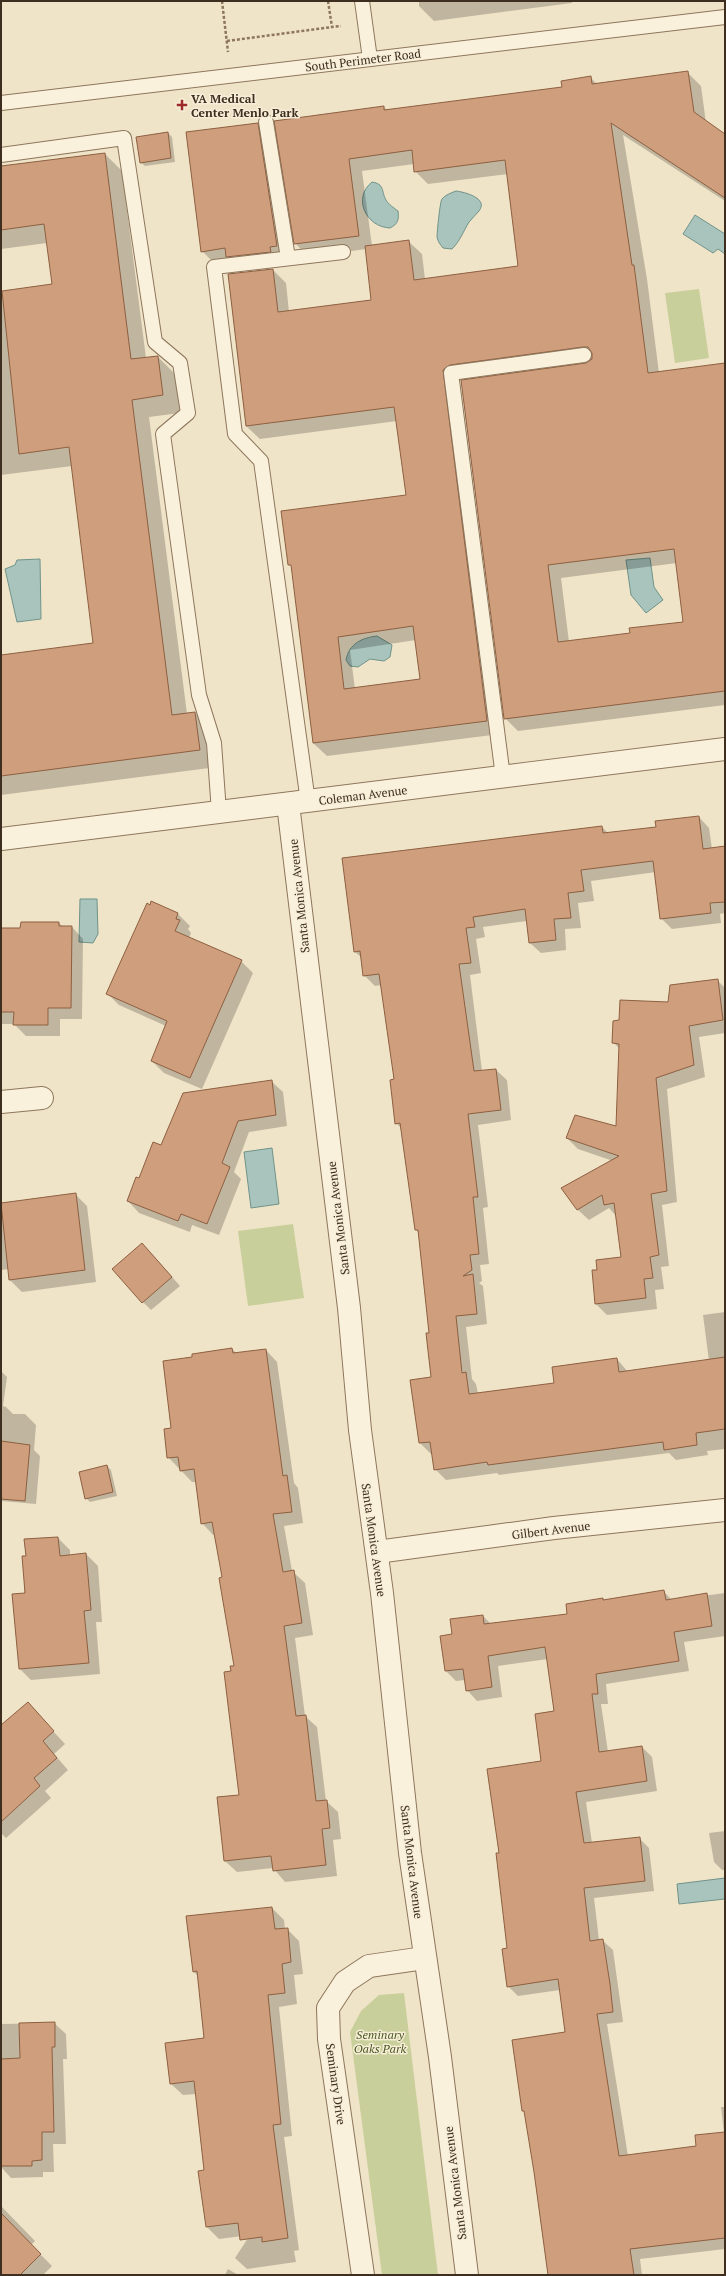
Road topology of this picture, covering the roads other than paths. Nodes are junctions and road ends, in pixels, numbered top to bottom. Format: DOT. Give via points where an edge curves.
graph roads {
  1 [pos="362,1"];
  2 [pos="725,17"];
  3 [pos="370,59"];
  4 [pos="1,104"];
  5 [pos="266,122"];
  6 [pos="1,155"];
  7 [pos="343,252"];
  8 [pos="288,258"];
  9 [pos="584,355"];
  10 [pos="725,749"];
  11 [pos="503,777"];
  12 [pos="298,803"];
  13 [pos="219,812"];
  14 [pos="1,839"];
  15 [pos="42,1098"];
  16 [pos="1,1102"];
  17 [pos="725,1510"];
  18 [pos="377,1552"];
  19 [pos="424,1958"];
  20 [pos="363,2275"];
  21 [pos="467,2275"];
  1 -- 3 [label="lane"];
  2 -- 3 [label="lane, South Perimeter Road"];
  3 -- 4 [label="lane, South Perimeter Road"];
  5 -- 8 [label="lane"];
  6 -- 13 [label="lane" via="124,138 155,342 180,363 188,413 163,434 199,695 214,743"];
  7 -- 8 [label="lane"];
  8 -- 12 [label="lane" via="214,268 235,434 261,461"];
  9 -- 11 [label="lane" via="451,373"];
  10 -- 11 [label="street, Coleman Avenue"];
  11 -- 12 [label="street, Coleman Avenue"];
  12 -- 13 [label="street, Coleman Avenue"];
  12 -- 18 [label="street, Santa Monica Avenue" via="361,1437"];
  13 -- 14 [label="street, Coleman Avenue"];
  15 -- 16 [label="street"];
  17 -- 18 [label="street, Gilbert Avenue" via="554,1528"];
  18 -- 19 [label="street, Santa Monica Avenue"];
  19 -- 20 [label="street, Seminary Drive" via="369,1966 345,1982 328,2008 329,2038"];
  19 -- 21 [label="street, Santa Monica Avenue" via="440,2057"];
}
